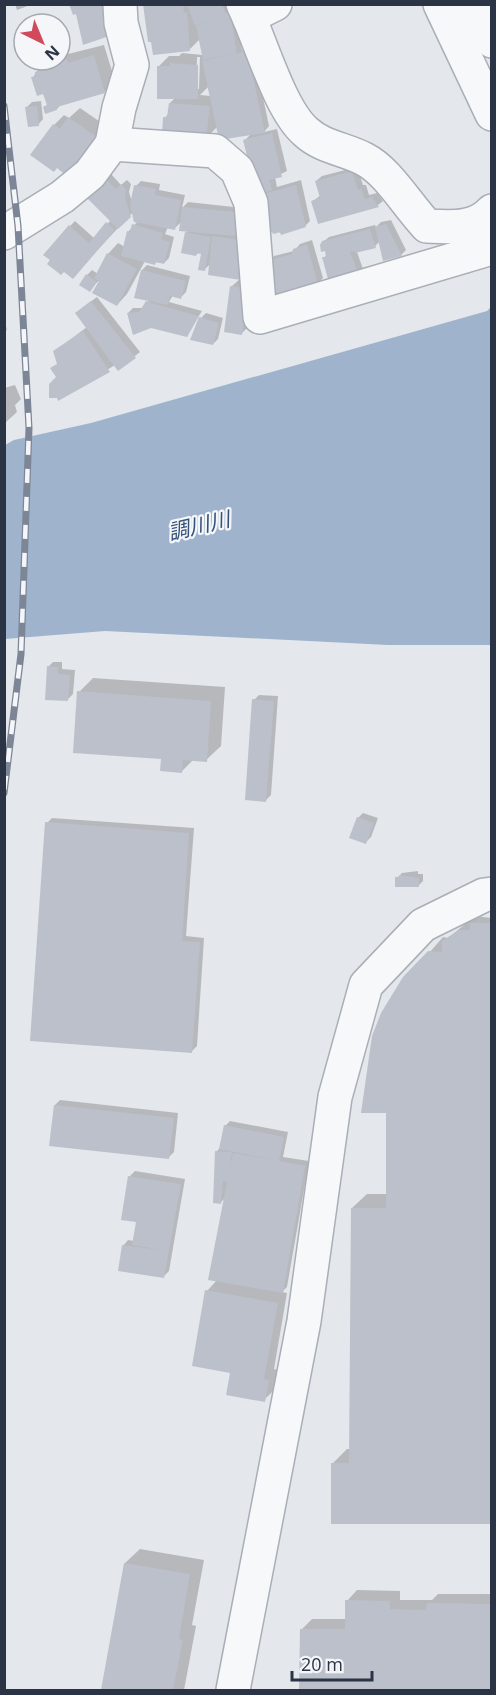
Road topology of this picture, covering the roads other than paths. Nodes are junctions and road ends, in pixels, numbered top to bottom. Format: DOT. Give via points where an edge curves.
graph roads {
  1 [pos="120,4"];
  2 [pos="440,4"];
  3 [pos="475,4"];
  4 [pos="255,9"];
  5 [pos="492,41"];
  6 [pos="492,114"];
  7 [pos="112,144"];
  8 [pos="492,211"];
  9 [pos="4,233"];
  10 [pos="492,248"];
  11 [pos="492,894"];
  12 [pos="233,1690"];
  1 -- 7 [label="street" via="132,65"];
  2 -- 6 [label="street"];
  3 -- 5 [label="street"];
  4 -- 8 [label="street" via="287,105 305,132 330,147 365,159 386,175 406,205 427,225 456,228 485,219"];
  7 -- 9 [label="street" via="90,174 69,192"];
  7 -- 10 [label="street" via="215,151 237,170 251,203 260,317"];
  11 -- 12 [label="street" via="423,925 366,985 335,1097 304,1321"];
}
